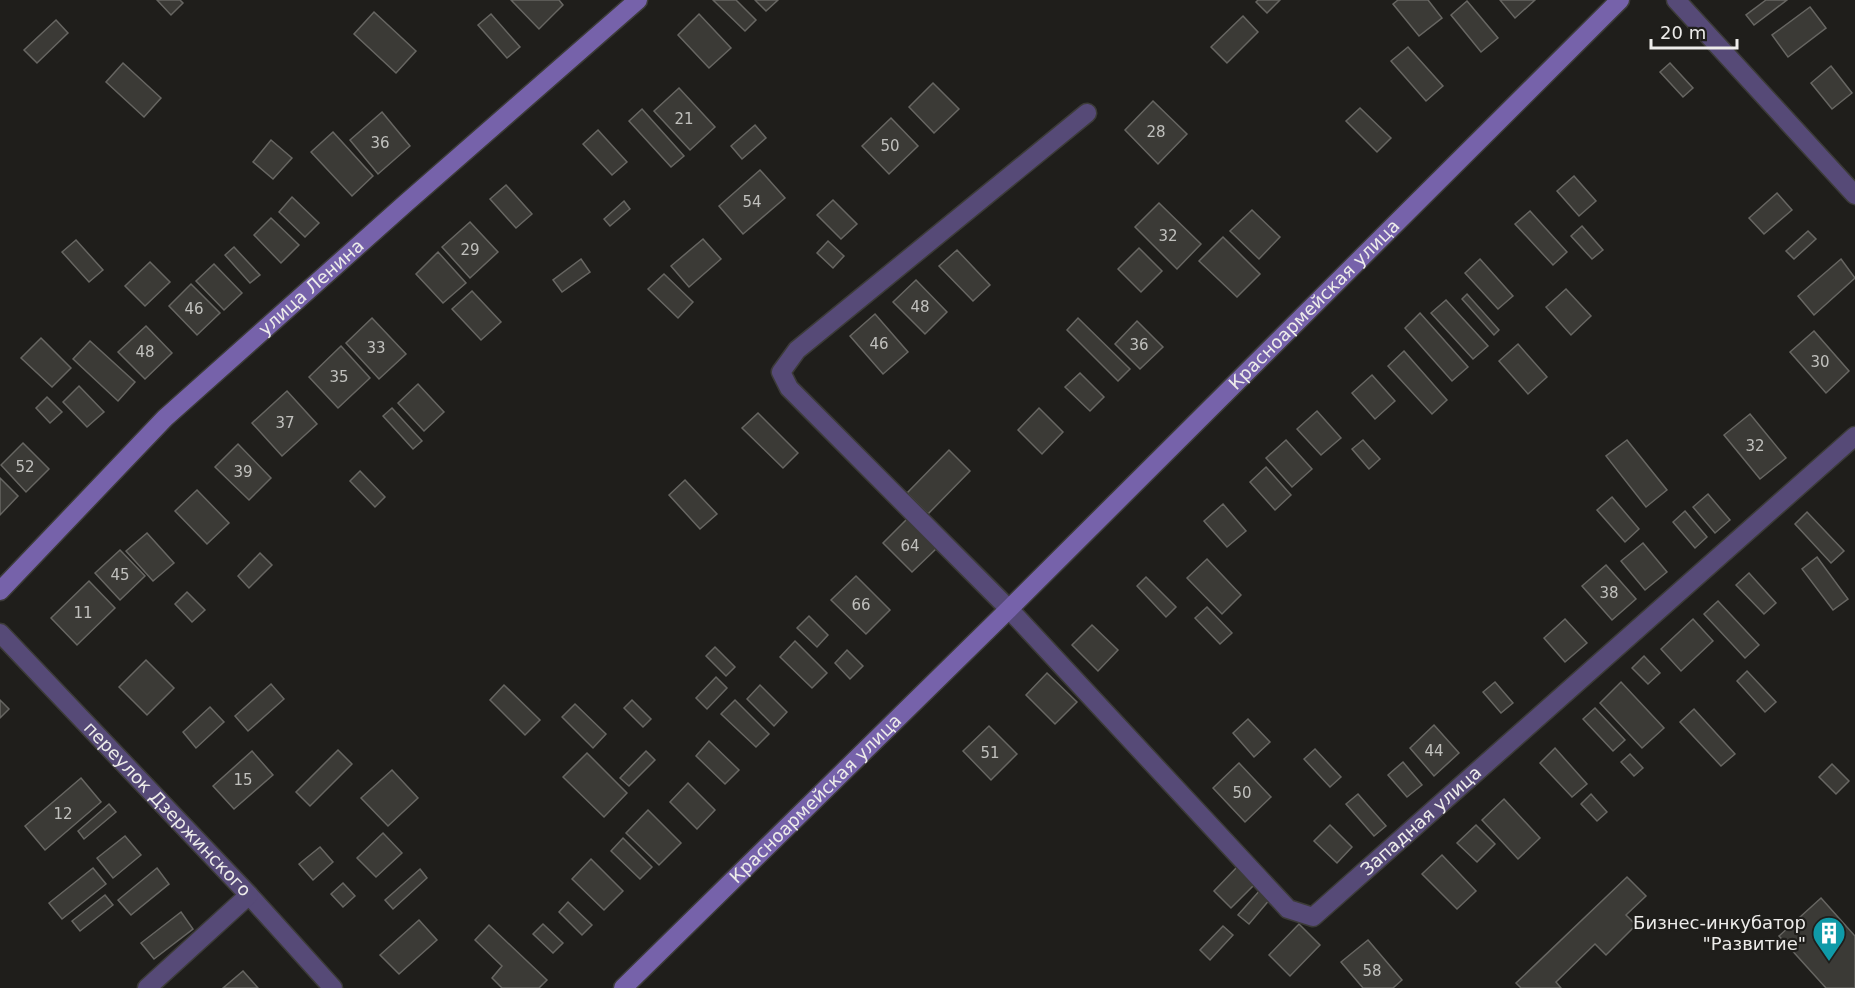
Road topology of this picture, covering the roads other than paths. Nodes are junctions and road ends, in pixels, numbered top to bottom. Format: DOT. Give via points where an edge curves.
graph roads {
  1 [pos="638,0"];
  2 [pos="1620,0"];
  3 [pos="1676,0"];
  4 [pos="1087,113"];
  5 [pos="1855,195"];
  6 [pos="1855,436"];
  7 [pos="0,591"];
  8 [pos="1009,609"];
  9 [pos="0,633"];
  10 [pos="249,895"];
  11 [pos="147,988"];
  12 [pos="333,988"];
  13 [pos="623,988"];
  1 -- 7 [label="street, улица Ленина" via="165,418"];
  2 -- 8 [label="street, Красноармейская улица"];
  3 -- 5 [label="street"];
  4 -- 8 [label="street" via="797,350 781,372 789,388"];
  6 -- 8 [label="street, Западная улица" via="1313,917 1288,909"];
  8 -- 13 [label="street, Красноармейская улица"];
  9 -- 10 [label="street, переулок Дзержинского"];
  10 -- 11 [label="street"];
  10 -- 12 [label="street, переулок Дзержинского"];
}
